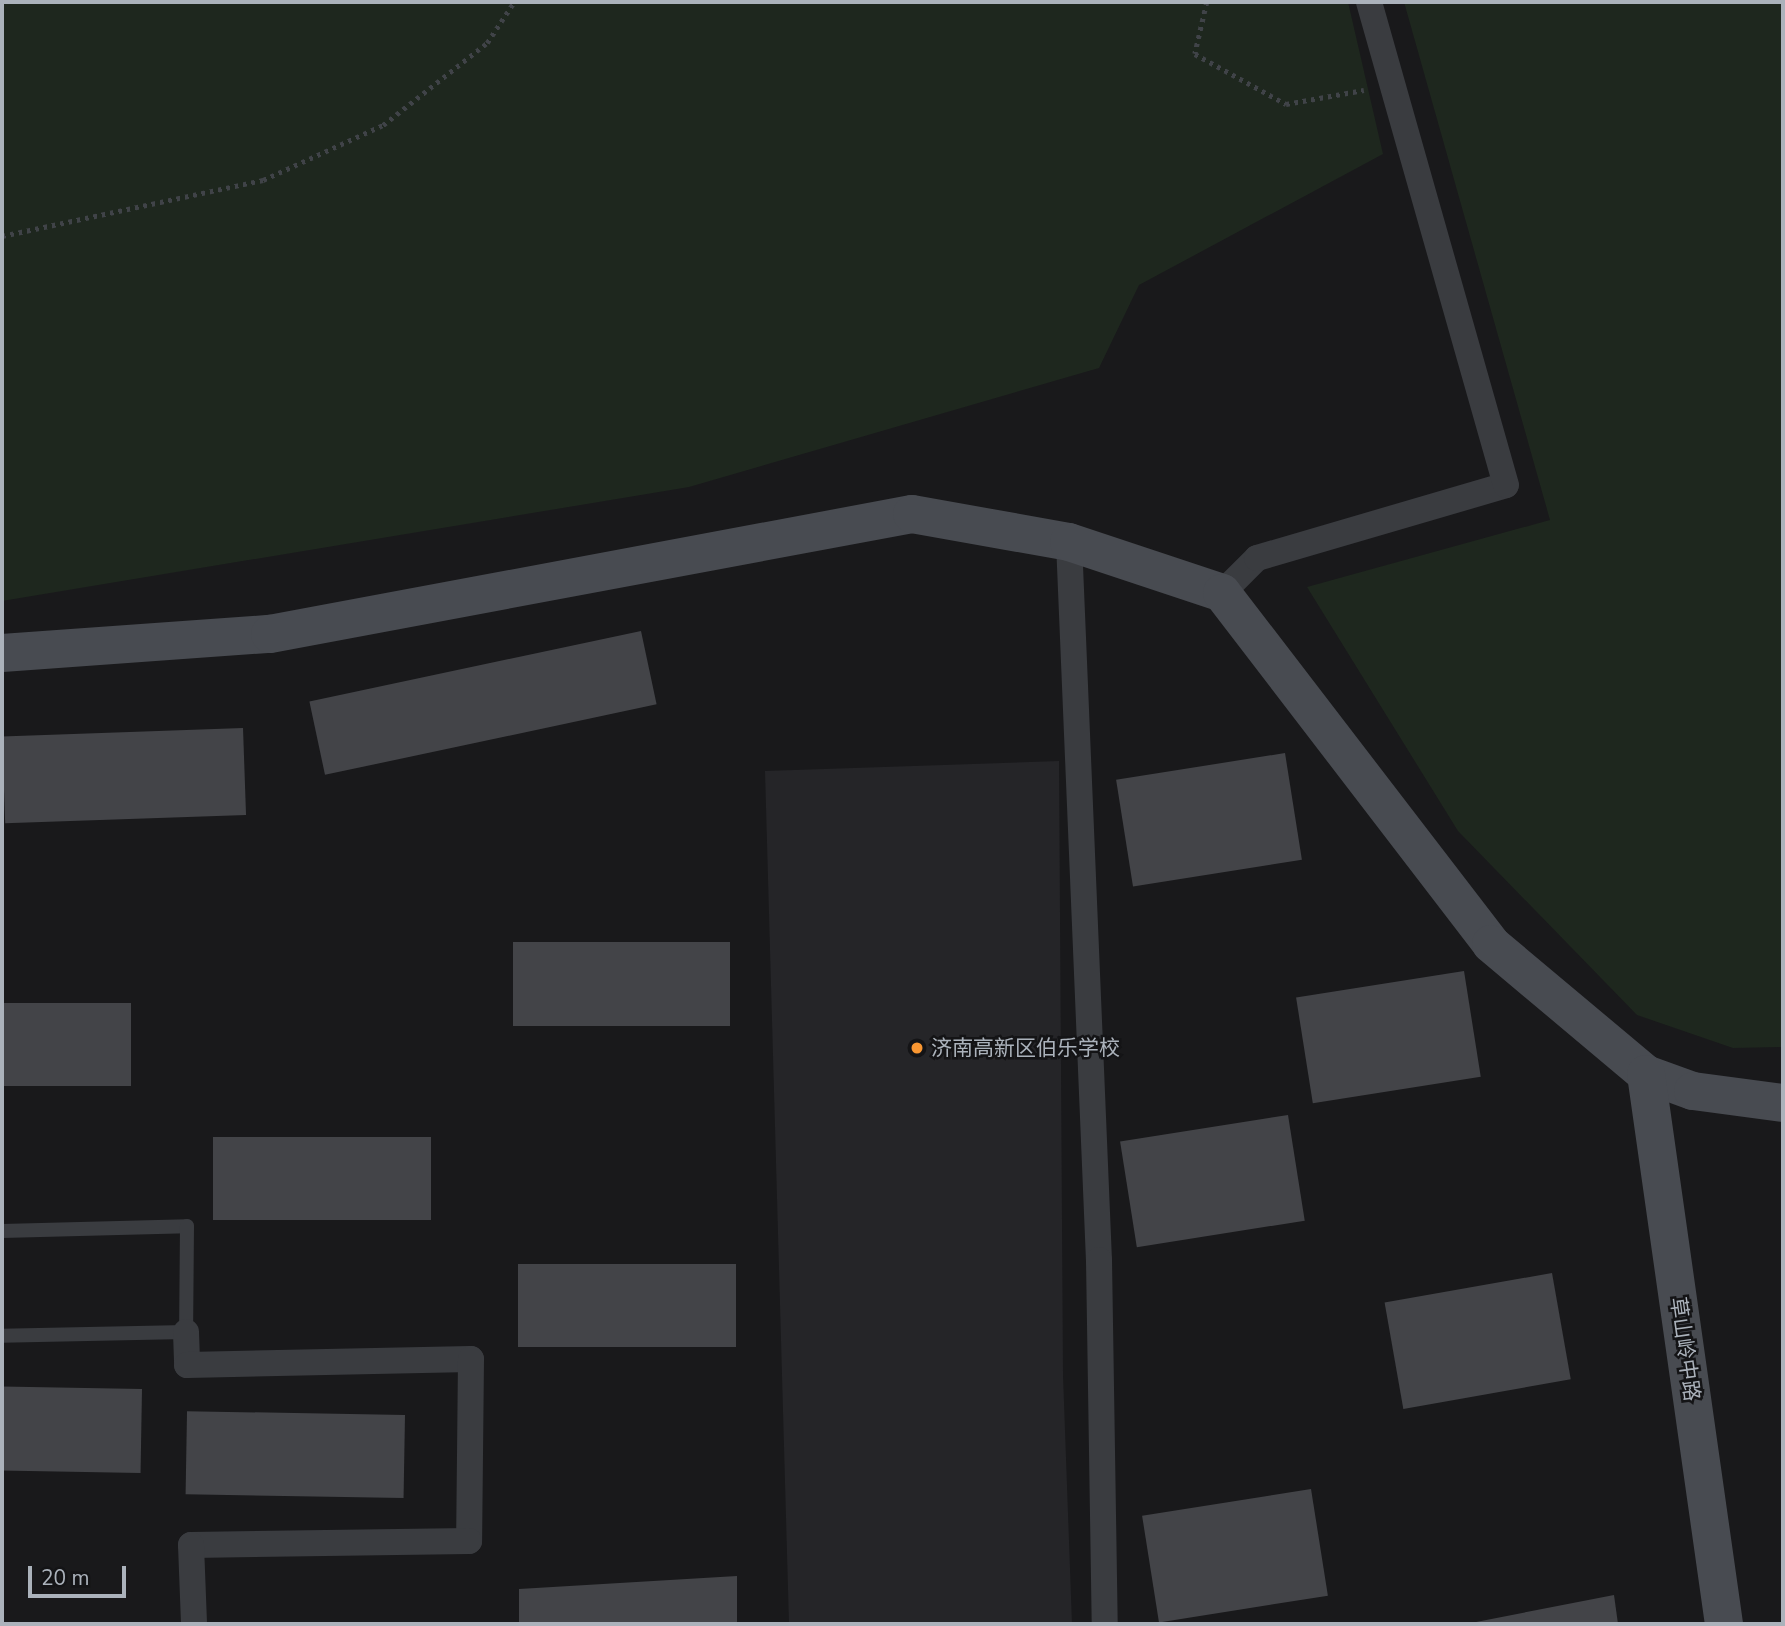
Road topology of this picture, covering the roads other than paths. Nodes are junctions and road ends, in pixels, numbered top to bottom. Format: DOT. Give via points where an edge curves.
graph roads {
  1 [pos="1369,2"];
  2 [pos="1069,542"];
  3 [pos="1222,593"];
  4 [pos="2,653"];
  5 [pos="1646,1074"];
  6 [pos="1783,1103"];
  7 [pos="2,1231"];
  8 [pos="186,1332"];
  9 [pos="2,1336"];
  10 [pos="194,1624"];
  11 [pos="1105,1624"];
  12 [pos="1724,1624"];
  1 -- 3 [label="street" via="1389,86 1506,485 1257,558"];
  2 -- 3 [label="street"];
  2 -- 4 [label="street" via="912,514 270,634"];
  2 -- 11 [label="street" via="1099,1260"];
  3 -- 5 [label="street" via="1491,944"];
  5 -- 6 [label="street" via="1693,1091"];
  5 -- 12 [label="street, 草山岭中路"];
  7 -- 8 [label="lane" via="187,1226"];
  8 -- 9 [label="lane"];
  8 -- 10 [label="street" via="187,1365 471,1359 468,1541 191,1545"];
}
